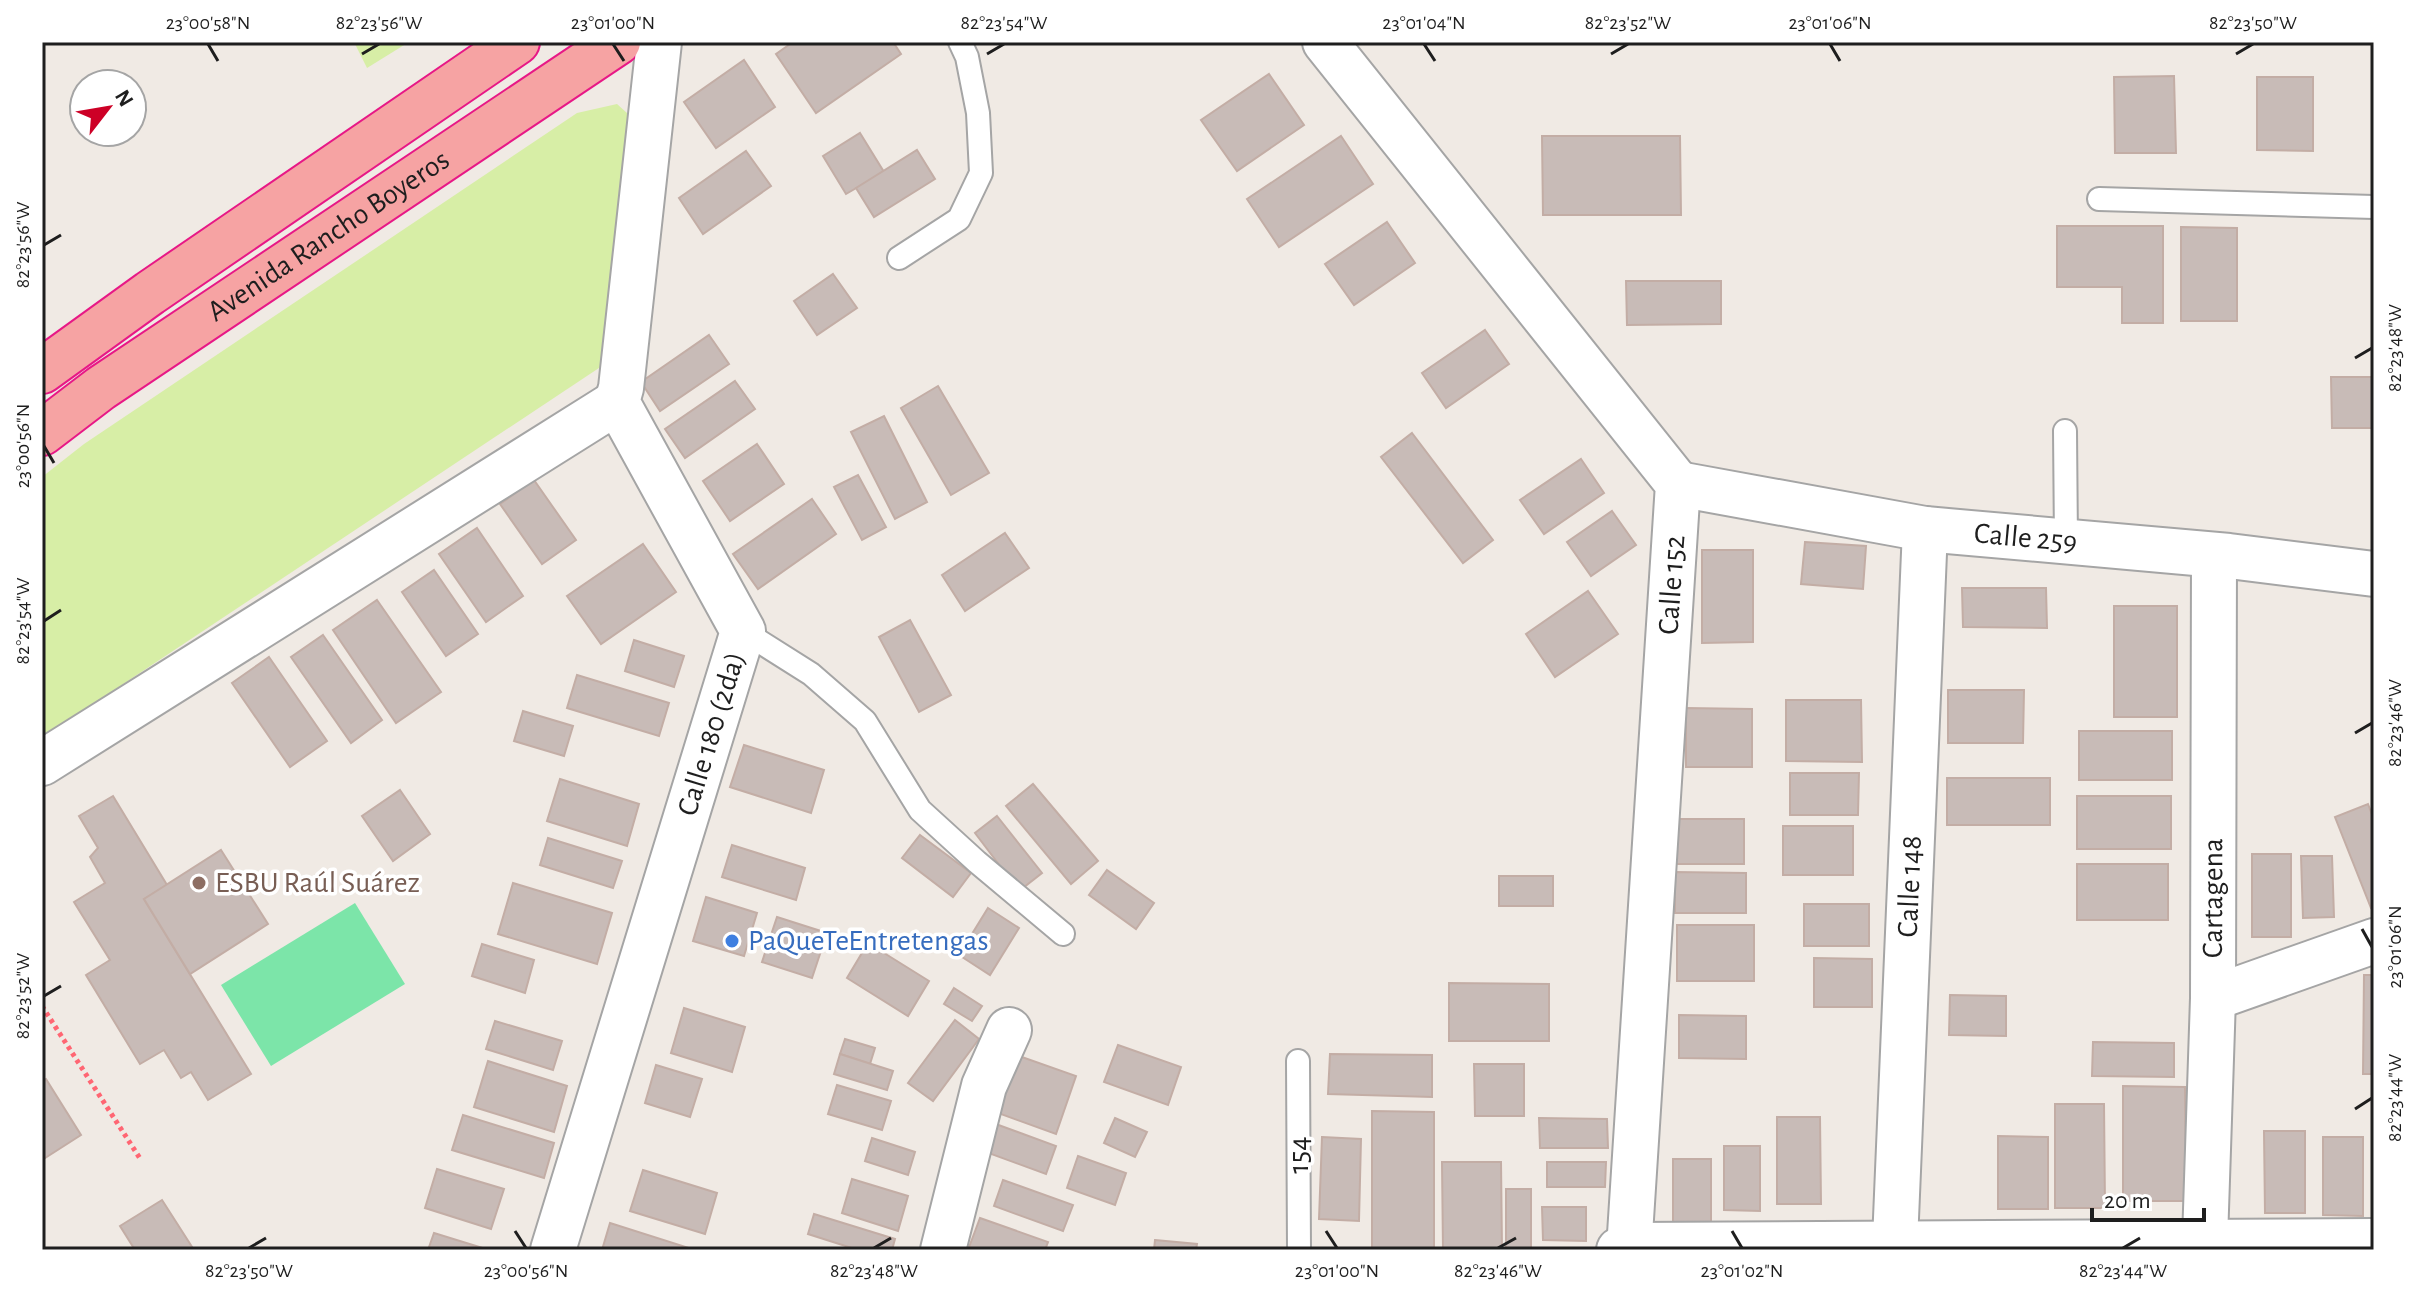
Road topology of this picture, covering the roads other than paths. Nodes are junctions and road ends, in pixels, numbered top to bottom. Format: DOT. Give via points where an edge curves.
graph roads {
  1 [pos="517,42"];
  2 [pos="618,42"];
  3 [pos="659,42"];
  4 [pos="960,42"];
  5 [pos="1325,42"];
  6 [pos="2099,199"];
  7 [pos="2374,207"];
  8 [pos="899,258"];
  9 [pos="42,371"];
  10 [pos="617,402"];
  11 [pos="2065,431"];
  12 [pos="42,433"];
  13 [pos="1678,484"];
  14 [pos="1925,529"];
  15 [pos="2066,542"];
  16 [pos="2214,555"];
  17 [pos="2374,574"];
  18 [pos="743,631"];
  19 [pos="42,763"];
  20 [pos="1063,934"];
  21 [pos="2374,941"];
  22 [pos="2213,998"];
  23 [pos="1009,1030"];
  24 [pos="1298,1061"];
  25 [pos="2205,1240"];
  26 [pos="2374,1241"];
  27 [pos="1895,1242"];
  28 [pos="1626,1248"];
  29 [pos="553,1250"];
  30 [pos="943,1250"];
  31 [pos="1299,1250"];
  1 -- 9 [label="highway, Avenida Rancho Boyeros"];
  2 -- 12 [label="highway, Avenida Rancho Boyeros" via="101,388"];
  3 -- 10 [label="street"];
  4 -- 8 [label="lane" via="978,113 981,173 959,219"];
  5 -- 13 [label="street"];
  6 -- 7 [label="lane"];
  10 -- 18 [label="street, Calle 180 (2da)"];
  10 -- 19 [label="street"];
  11 -- 15 [label="lane"];
  13 -- 14 [label="street, Calle 259"];
  13 -- 28 [label="street, Calle 152"];
  14 -- 15 [label="street, Calle 259"];
  14 -- 27 [label="street, Calle 148"];
  15 -- 16 [label="street, Calle 259"];
  16 -- 17 [label="street, Calle 259"];
  16 -- 22 [label="street, Cartagena"];
  18 -- 20 [label="lane" via="811,674 865,721 920,810"];
  18 -- 29 [label="street, Calle 180 (2da)"];
  21 -- 22 [label="street"];
  22 -- 25 [label="street, Cartagena"];
  23 -- 30 [label="street" via="984,1086"];
  24 -- 31 [label="lane, 154"];
  25 -- 26 [label="street"];
  25 -- 27 [label="street"];
  27 -- 28 [label="street"];
}
